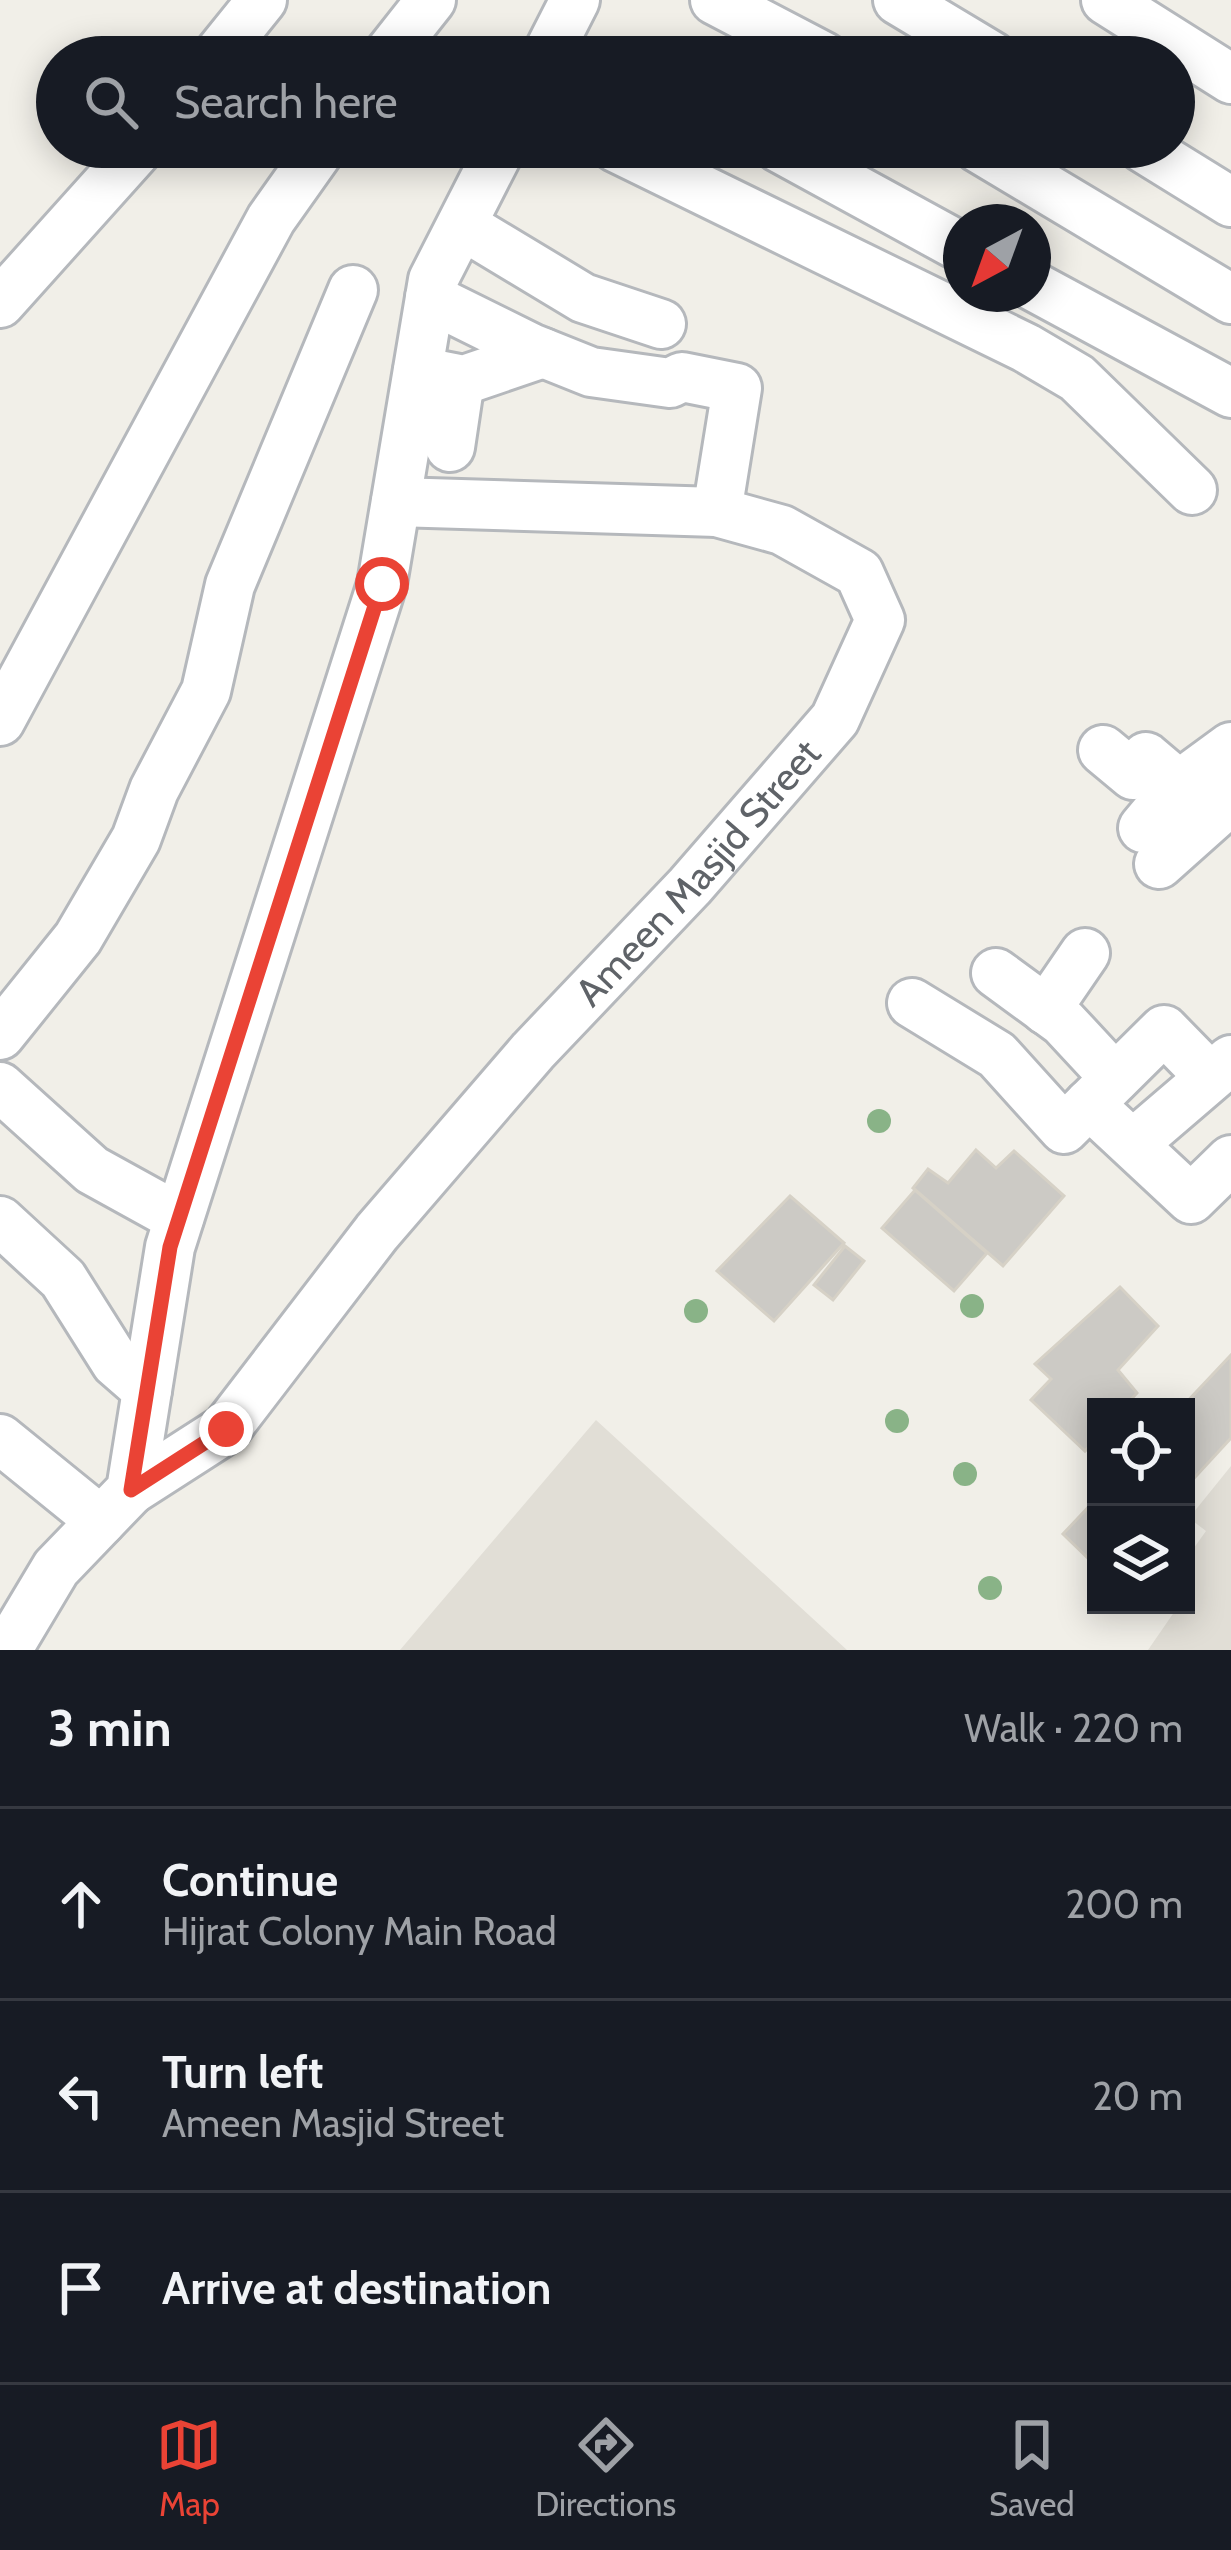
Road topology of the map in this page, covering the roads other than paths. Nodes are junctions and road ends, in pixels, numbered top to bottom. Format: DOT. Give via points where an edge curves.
graph roads {
  1 [pos="262,0"];
  2 [pos="431,0"];
  3 [pos="715,0"];
  4 [pos="898,0"];
  5 [pos="1106,0"];
  6 [pos="233,36"];
  7 [pos="403,36"];
  8 [pos="784,36"];
  9 [pos="958,36"];
  10 [pos="1163,36"];
  11 [pos="1195,56"];
  12 [pos="1231,79"];
  13 [pos="121,168"];
  14 [pos="307,168"];
  15 [pos="490,168"];
  16 [pos="657,168"];
  17 [pos="816,168"];
  18 [pos="1012,168"];
  19 [pos="1176,168"];
  20 [pos="1231,202"];
  21 [pos="462,225"];
  22 [pos="943,237"];
  23 [pos="353,290"];
  24 [pos="1051,296"];
  25 [pos="430,298"];
  26 [pos="1231,299"];
  27 [pos="0,303"];
  28 [pos="661,324"];
  29 [pos="543,353"];
  30 [pos="439,375"];
  31 [pos="1231,393"];
  32 [pos="450,448"];
  33 [pos="1192,490"];
  34 [pos="396,502"];
  35 [pos="717,512"];
  36 [pos="0,721"];
  37 [pos="1231,747"];
  38 [pos="1103,750"];
  39 [pos="1179,785"];
  40 [pos="1231,800"];
  41 [pos="1085,953"];
  42 [pos="996,973"];
  43 [pos="912,1003"];
  44 [pos="1046,1010"];
  45 [pos="0,1035"];
  46 [pos="1220,1068"];
  47 [pos="0,1087"];
  48 [pos="1102,1091"];
  49 [pos="1133,1144"];
  50 [pos="1226,1176"];
  51 [pos="179,1218"];
  52 [pos="0,1221"];
  53 [pos="147,1390"];
  54 [pos="0,1439"];
  55 [pos="116,1506"];
  56 [pos="9,1645"];
  1 -- 6 [label="street"];
  2 -- 7 [label="street"];
  3 -- 8 [label="street"];
  4 -- 9 [label="street"];
  5 -- 10 [label="street"];
  11 -- 12 [label="street"];
  13 -- 27 [label="street"];
  14 -- 36 [label="street" via="271,219"];
  15 -- 21 [label="street"];
  16 -- 33 [label="street" via="1077,378"];
  17 -- 22 [label="street"];
  18 -- 26 [label="street"];
  19 -- 20 [label="street"];
  21 -- 25 [label="street"];
  21 -- 28 [label="street" via="584,298"];
  23 -- 45 [label="street" via="230,585 206,691 136,839 78,938"];
  24 -- 31 [label="street"];
  25 -- 29 [label="street"];
  25 -- 30 [label="street"];
  29 -- 30 [label="street"];
  29 -- 35 [label="street" via="591,372 737,388"];
  30 -- 32 [label="street"];
  30 -- 34 [label="street"];
  34 -- 35 [label="street, Ameen Masjid Street"];
  34 -- 51 [label="street" via="382,584"];
  35 -- 55 [label="street, Ameen Masjid Street" via="782,530 860,572 880,620 836,719 376,1232 226,1429"];
  37 -- 39 [label="street"];
  38 -- 39 [label="street" via="1133,775 1146,758"];
  39 -- 40 [label="street" via="1151,846"];
  41 -- 44 [label="street"];
  42 -- 44 [label="street"];
  43 -- 48 [label="street" via="998,1055 1064,1129"];
  44 -- 48 [label="street" via="1063,1022"];
  46 -- 48 [label="street" via="1164,1030"];
  46 -- 49 [label="street"];
  47 -- 51 [label="street" via="92,1170"];
  48 -- 49 [label="street"];
  49 -- 50 [label="street" via="1191,1199"];
  51 -- 53 [label="street"];
  52 -- 53 [label="street" via="63,1279 116,1363"];
  53 -- 55 [label="street"];
  54 -- 55 [label="street"];
  55 -- 56 [label="street, Ameen Masjid Street" via="56,1568"];
}
